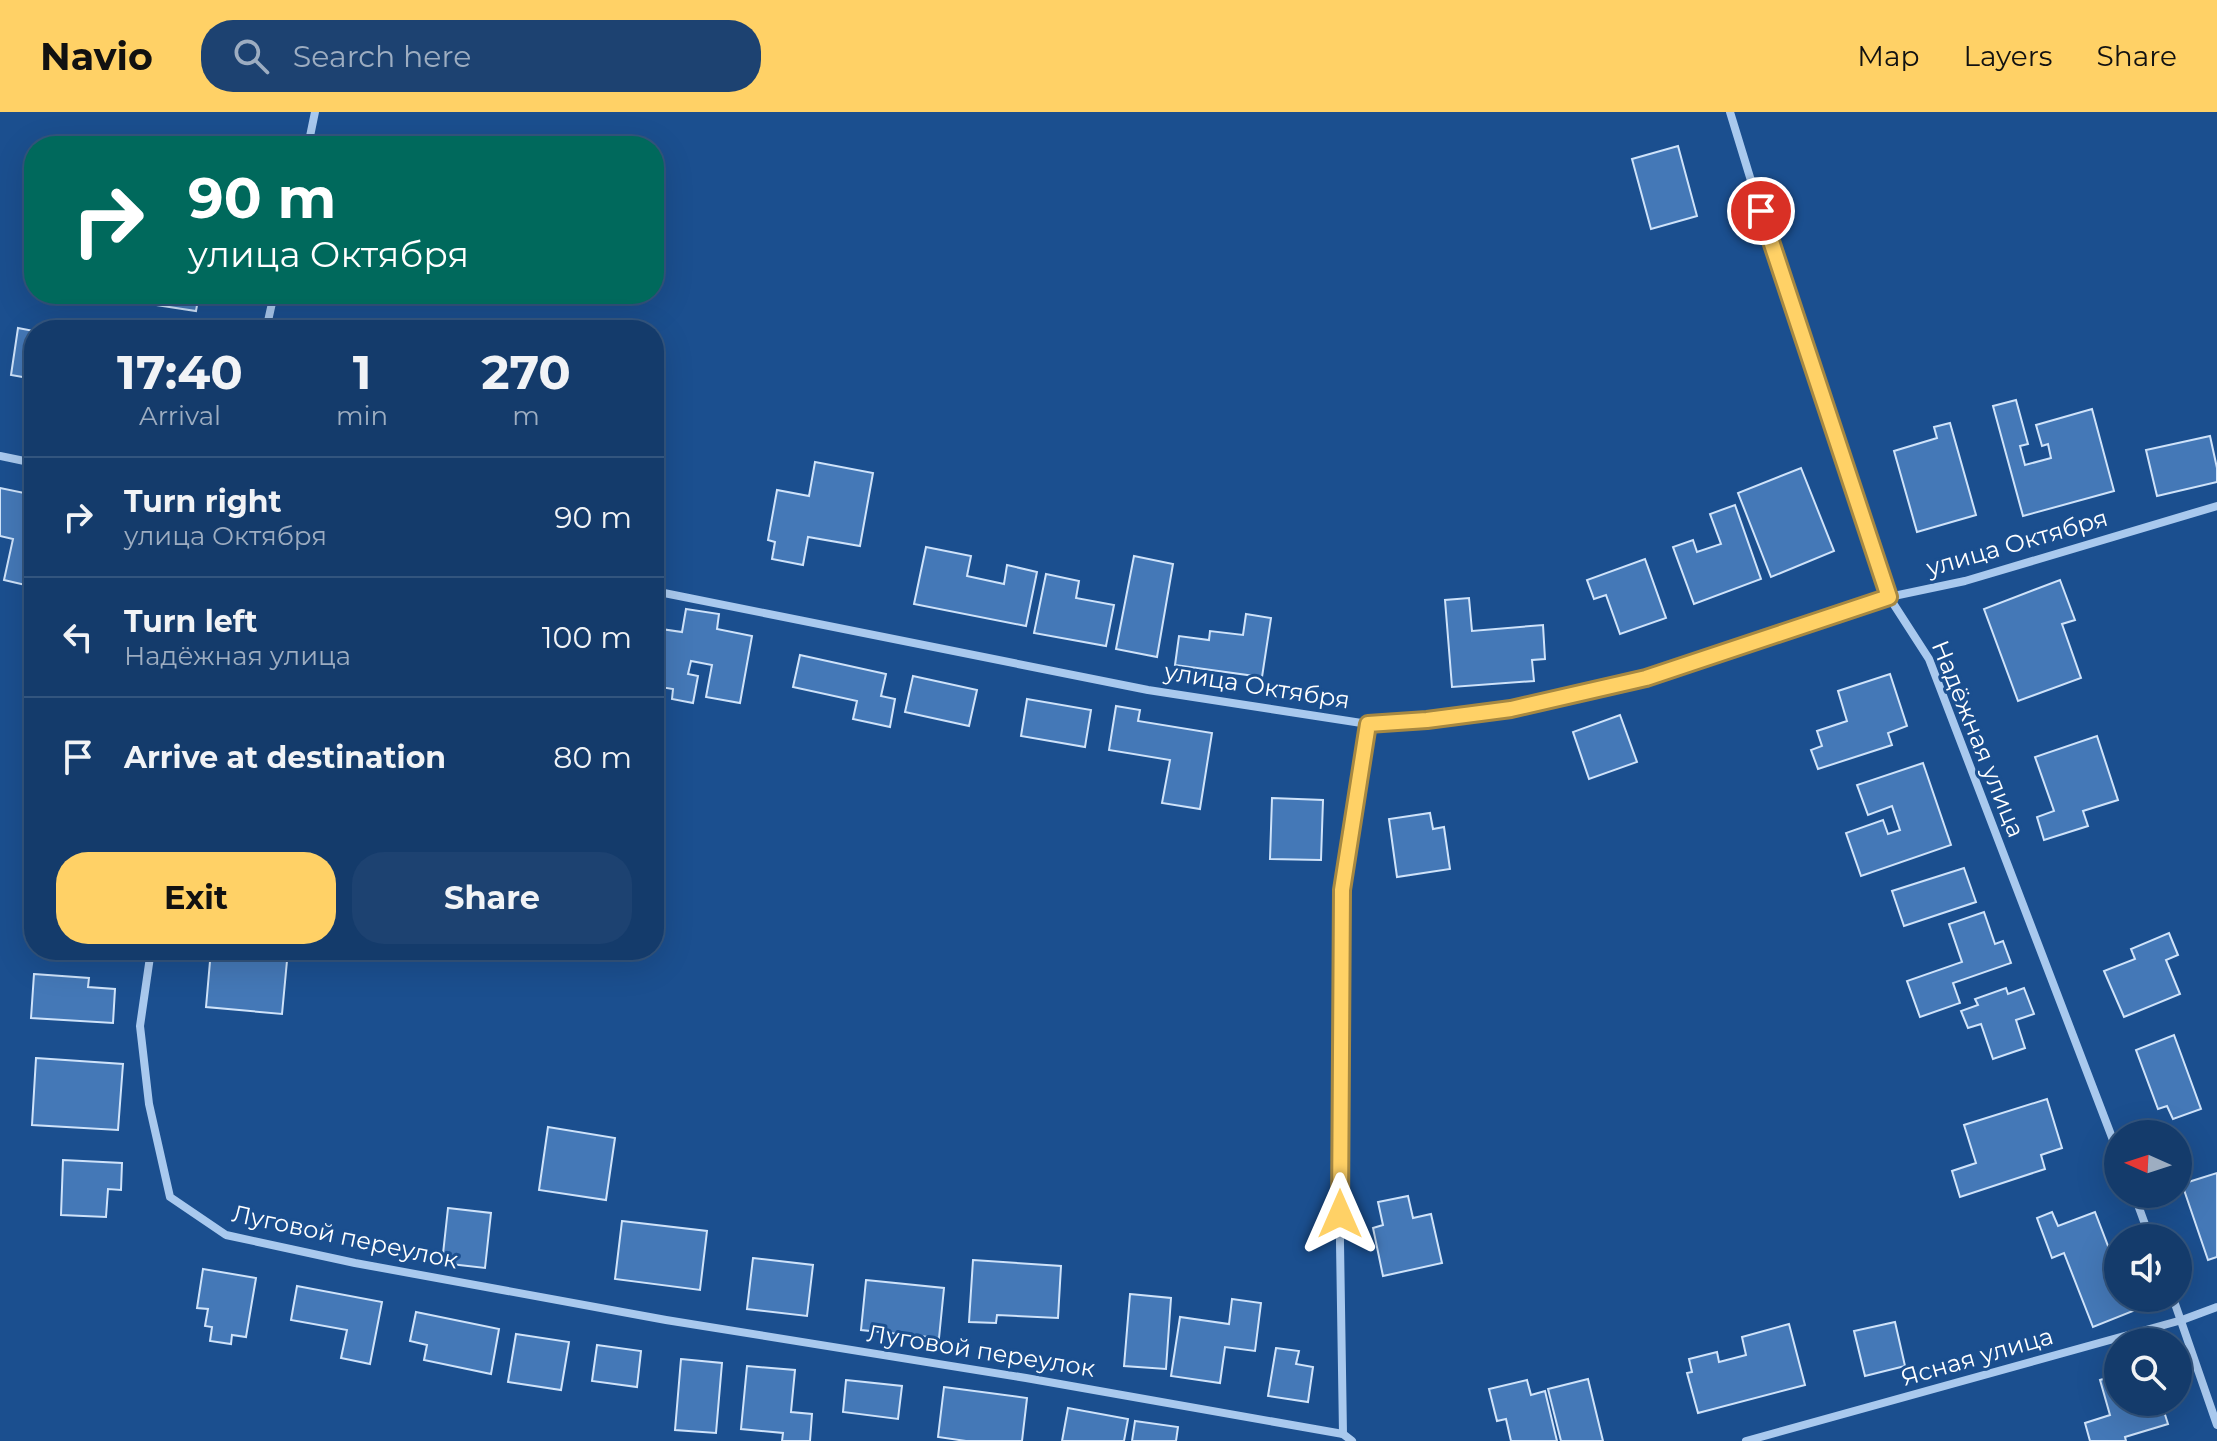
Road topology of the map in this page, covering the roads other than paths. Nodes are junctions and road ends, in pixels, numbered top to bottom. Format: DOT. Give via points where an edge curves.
graph roads {
  1 [pos="315,112"];
  2 [pos="1730,112"];
  3 [pos="310,136"];
  4 [pos="0,456"];
  5 [pos="24,461"];
  6 [pos="2217,506"];
  7 [pos="664,593"];
  8 [pos="1889,597"];
  9 [pos="1368,724"];
  10 [pos="150,960"];
  11 [pos="2105,1120"];
  12 [pos="2217,1307"];
  13 [pos="2179,1312"];
  14 [pos="2182,1320"];
  15 [pos="2217,1425"];
  16 [pos="1343,1434"];
  17 [pos="1352,1441"];
  18 [pos="1746,1441"];
  1 -- 3 [label="street"];
  2 -- 8 [label="street, Надёжная улица"];
  4 -- 5 [label="street"];
  6 -- 8 [label="street, улица Октября" via="1965,581"];
  7 -- 9 [label="street, улица Октября" via="1148,690"];
  8 -- 9 [label="street, улица Октября" via="1646,678 1511,709"];
  8 -- 11 [label="street, Надёжная улица" via="1929,659"];
  9 -- 16 [label="street" via="1342,890"];
  10 -- 16 [label="street, Луговой переулок" via="140,1026 149,1104 170,1197 226,1235 666,1320"];
  12 -- 14 [label="street, Ясная улица"];
  13 -- 14 [label="street"];
  14 -- 15 [label="street"];
  14 -- 18 [label="street, Ясная улица"];
  16 -- 17 [label="street"];
}
